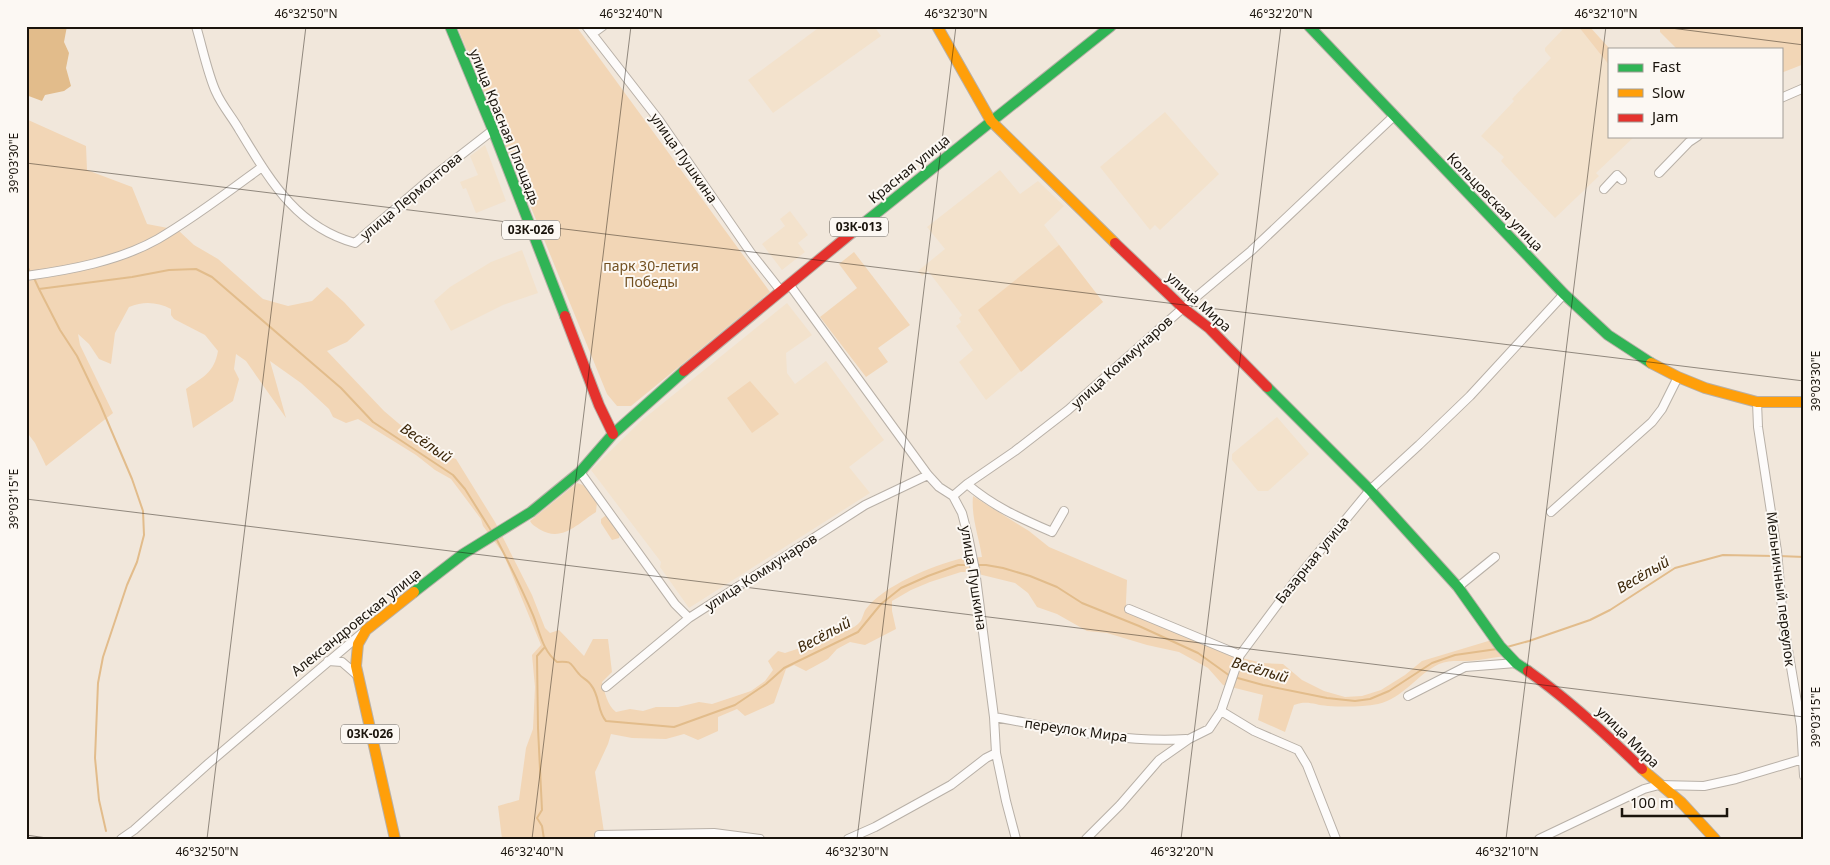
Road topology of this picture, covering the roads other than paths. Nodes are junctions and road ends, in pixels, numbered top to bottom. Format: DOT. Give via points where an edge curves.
graph roads {
  1 [pos="196,26"];
  2 [pos="450,26"];
  3 [pos="586,26"];
  4 [pos="603,26"];
  5 [pos="937,26"];
  6 [pos="1111,26"];
  7 [pos="1309,26"];
  8 [pos="592,34"];
  9 [pos="1804,88"];
  10 [pos="1782,98"];
  11 [pos="1394,116"];
  12 [pos="991,120"];
  13 [pos="493,130"];
  14 [pos="1695,138"];
  15 [pos="262,167"];
  16 [pos="1661,175"];
  17 [pos="1622,180"];
  18 [pos="1604,189"];
  19 [pos="26,276"];
  20 [pos="785,287"];
  21 [pos="1564,294"];
  22 [pos="1183,308"];
  23 [pos="1678,377"];
  24 [pos="1757,402"];
  25 [pos="1804,402"];
  26 [pos="612,434"];
  27 [pos="580,472"];
  28 [pos="928,475"];
  29 [pos="967,484"];
  30 [pos="1370,490"];
  31 [pos="953,496"];
  32 [pos="1064,511"];
  33 [pos="1551,512"];
  34 [pos="1496,557"];
  35 [pos="1458,587"];
  36 [pos="1129,609"];
  37 [pos="689,618"];
  38 [pos="366,630"];
  39 [pos="1240,655"];
  40 [pos="328,661"];
  41 [pos="1516,663"];
  42 [pos="357,675"];
  43 [pos="606,687"];
  44 [pos="1408,696"];
  45 [pos="1221,711"];
  46 [pos="994,717"];
  47 [pos="1802,726"];
  48 [pos="1189,739"];
  49 [pos="1159,741"];
  50 [pos="996,753"];
  51 [pos="1166,754"];
  52 [pos="1803,759"];
  53 [pos="1804,776"];
  54 [pos="1659,785"];
  55 [pos="134,830"];
  56 [pos="599,835"];
  57 [pos="121,839"];
  58 [pos="139,839"];
  59 [pos="395,839"];
  60 [pos="760,839"];
  61 [pos="848,839"];
  62 [pos="1016,839"];
  63 [pos="1086,839"];
  64 [pos="1336,839"];
  65 [pos="1539,839"];
  66 [pos="1715,839"];
  1 -- 15 [label="street, улица Лермонтова" via="216,92"];
  2 -- 13 [label="main road, улица Красная Площадь / 03К-026"];
  3 -- 8 [label="street, улица Пушкина"];
  4 -- 8 [label="street"];
  5 -- 12 [label="main road, улица Мира"];
  6 -- 12 [label="main road, Красная улица / 03К-013"];
  7 -- 11 [label="main road, Кольцовская улица"];
  8 -- 20 [label="street, улица Пушкина" via="659,120 751,253"];
  9 -- 10 [label="street"];
  11 -- 21 [label="main road, Кольцовская улица"];
  11 -- 22 [label="street, улица Коммунаров" via="1251,251"];
  12 -- 20 [label="main road, Красная улица / 03К-013"];
  12 -- 22 [label="main road, улица Мира"];
  13 -- 15 [label="street, улица Лермонтова" via="355,243 330,234 308,220 289,204"];
  13 -- 26 [label="main road, улица Красная Площадь / 03К-026"];
  14 -- 16 [label="street"];
  15 -- 19 [label="street" via="157,240 92,264"];
  17 -- 18 [label="street" via="1617,175"];
  20 -- 26 [label="main road, Красная улица / 03К-013"];
  20 -- 28 [label="street, улица Пушкина"];
  21 -- 23 [label="main road, Кольцовская улица" via="1608,334"];
  21 -- 30 [label="street, Базарная улица" via="1470,396"];
  22 -- 29 [label="street, улица Коммунаров" via="1068,410"];
  22 -- 30 [label="main road, улица Мира" via="1209,328"];
  23 -- 24 [label="main road, Кольцовская улица"];
  23 -- 33 [label="street" via="1652,422"];
  24 -- 25 [label="main road, Кольцовская улица"];
  24 -- 47 [label="street, Мельничный переулок" via="1786,642"];
  26 -- 27 [label="main road, Александровская улица / 03К-026"];
  27 -- 37 [label="street" via="675,604"];
  27 -- 38 [label="main road, Александровская улица / 03К-026" via="531,512 462,554"];
  28 -- 31 [label="street, улица Пушкина"];
  28 -- 37 [label="street, улица Коммунаров" via="865,505"];
  29 -- 31 [label="street, улица Коммунаров"];
  29 -- 32 [label="street" via="985,499 1052,532"];
  30 -- 35 [label="main road, улица Мира"];
  30 -- 39 [label="street, Базарная улица" via="1294,581"];
  31 -- 46 [label="street, улица Пушкина" via="962,513 975,570"];
  34 -- 35 [label="street"];
  35 -- 41 [label="main road, улица Мира" via="1502,649"];
  36 -- 39 [label="street"];
  37 -- 43 [label="street, улица Коммунаров"];
  38 -- 40 [label="street, Александровская улица"];
  38 -- 42 [label="main road, 03К-026" via="356,650"];
  39 -- 45 [label="street, Базарная улица"];
  40 -- 42 [label="street" via="342,662"];
  40 -- 55 [label="street, Александровская улица"];
  41 -- 44 [label="street" via="1466,666"];
  41 -- 54 [label="main road, улица Мира" via="1593,722"];
  42 -- 59 [label="main road, 03К-026"];
  45 -- 48 [label="street, Базарная улица" via="1209,729"];
  45 -- 64 [label="street" via="1254,731 1298,750"];
  46 -- 49 [label="street, переулок Мира"];
  46 -- 50 [label="street, улица Пушкина"];
  47 -- 52 [label="street, Мельничный переулок"];
  48 -- 49 [label="street, переулок Мира"];
  48 -- 51 [label="street, Базарная улица"];
  49 -- 51 [label="street" via="1165,745"];
  50 -- 61 [label="street" via="951,785"];
  50 -- 62 [label="street, улица Пушкина"];
  51 -- 63 [label="street, Базарная улица"];
  52 -- 53 [label="street, Мельничный переулок"];
  52 -- 54 [label="street" via="1704,786"];
  54 -- 65 [label="street" via="1644,789"];
  54 -- 66 [label="main road, улица Мира" via="1681,802"];
  55 -- 57 [label="street, Александровская улица"];
  55 -- 58 [label="street"];
  56 -- 60 [label="street" via="714,833"];
}
